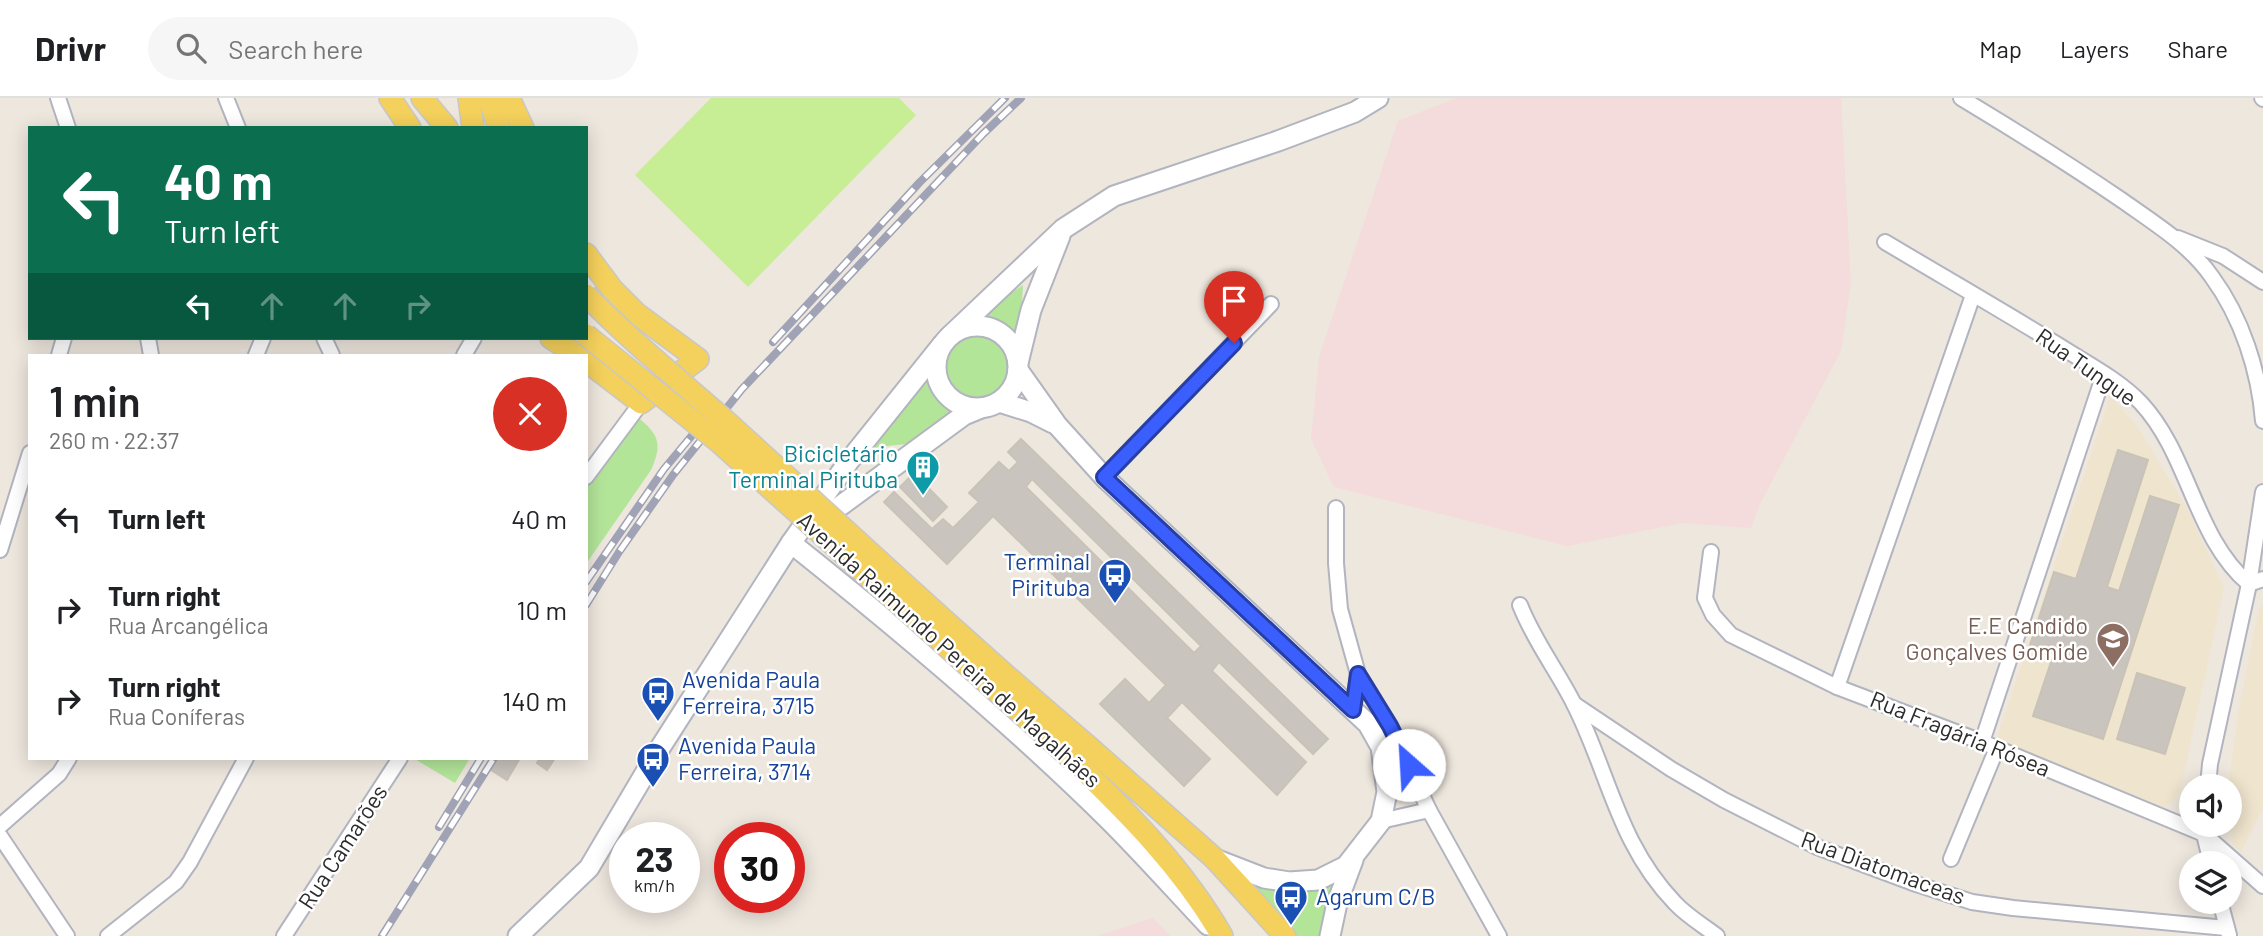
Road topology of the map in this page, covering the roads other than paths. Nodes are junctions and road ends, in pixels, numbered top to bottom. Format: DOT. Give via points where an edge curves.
graph roads {
  1 [pos="58,98"];
  2 [pos="226,98"];
  3 [pos="390,98"];
  4 [pos="469,98"];
  5 [pos="489,98"];
  6 [pos="509,98"];
  7 [pos="1352,98"];
  8 [pos="1378,98"];
  9 [pos="1961,98"];
  10 [pos="1331,120"];
  11 [pos="67,126"];
  12 [pos="237,126"];
  13 [pos="409,126"];
  14 [pos="473,126"];
  15 [pos="498,126"];
  16 [pos="522,126"];
  17 [pos="1063,229"];
  18 [pos="2171,234"];
  19 [pos="1885,242"];
  20 [pos="588,257"];
  21 [pos="2263,282"];
  22 [pos="1973,295"];
  23 [pos="588,297"];
  24 [pos="1271,304"];
  25 [pos="588,337"];
  26 [pos="554,340"];
  27 [pos="946,340"];
  28 [pos="575,354"];
  29 [pos="588,363"];
  30 [pos="1018,367"];
  31 [pos="2104,374"];
  32 [pos="641,403"];
  33 [pos="990,405"];
  34 [pos="2263,421"];
  35 [pos="1057,425"];
  36 [pos="28,459"];
  37 [pos="588,474"];
  38 [pos="1104,477"];
  39 [pos="2263,492"];
  40 [pos="1336,508"];
  41 [pos="791,543"];
  42 [pos="0,550"];
  43 [pos="1711,552"];
  44 [pos="2256,581"];
  45 [pos="1520,605"];
  46 [pos="1358,674"];
  47 [pos="1838,687"];
  48 [pos="1574,704"];
  49 [pos="1353,710"];
  50 [pos="1982,741"];
  51 [pos="1997,748"];
  52 [pos="68,760"];
  53 [pos="245,760"];
  54 [pos="399,760"];
  55 [pos="2209,774"];
  56 [pos="1429,810"];
  57 [pos="2179,819"];
  58 [pos="1381,821"];
  59 [pos="0,826"];
  60 [pos="0,836"];
  61 [pos="2212,837"];
  62 [pos="1355,856"];
  63 [pos="1214,858"];
  64 [pos="1951,859"];
  65 [pos="2263,886"];
  66 [pos="2223,914"];
  67 [pos="2228,932"];
  68 [pos="67,936"];
  69 [pos="108,936"];
  70 [pos="284,936"];
  71 [pos="518,936"];
  72 [pos="1220,936"];
  73 [pos="1285,936"];
  74 [pos="1330,936"];
  75 [pos="1499,936"];
  76 [pos="1717,936"];
  1 -- 11 [label="street"];
  2 -- 12 [label="street"];
  3 -- 13 [label="main road"];
  4 -- 14 [label="main road"];
  5 -- 15 [label="main road"];
  6 -- 16 [label="main road"];
  7 -- 10 [label="main road"];
  8 -- 10 [label="main road"];
  9 -- 18 [label="street" via="2051,152"];
  10 -- 17 [label="main road" via="1114,196"];
  17 -- 27 [label="main road"];
  17 -- 30 [label="main road" via="1031,310"];
  18 -- 21 [label="street" via="2223,256"];
  18 -- 34 [label="street" via="2211,275 2232,309 2261,397"];
  19 -- 22 [label="street, Rua Tungue"];
  20 -- 32 [label="main road" via="636,314 698,359"];
  22 -- 31 [label="street, Rua Tungue"];
  22 -- 47 [label="street"];
  23 -- 63 [label="main road, Avenida Raimundo Pereira de Magalhães, bridge"];
  24 -- 38 [label="street"];
  25 -- 72 [label="main road, Avenida Raimundo Pereira de Magalhães, bridge" via="719,442 1072,759 1167,857"];
  26 -- 28 [label="main road"];
  27 -- 30 [label="main road" via="972,326 996,330 1013,347"];
  27 -- 33 [label="main road" via="936,367 942,389 959,404"];
  27 -- 41 [label="main road" via="849,461"];
  29 -- 32 [label="main road"];
  30 -- 33 [label="main road" via="1015,383"];
  30 -- 35 [label="main road"];
  31 -- 44 [label="street, Rua Tungue" via="2141,404 2163,436 2215,545 2231,568"];
  31 -- 50 [label="street"];
  32 -- 37 [label="street"];
  33 -- 35 [label="main road" via="1031,412"];
  33 -- 41 [label="main road" via="946,429"];
  35 -- 38 [label="main road"];
  36 -- 42 [label="street"];
  38 -- 49 [label="main road"];
  39 -- 44 [label="street"];
  40 -- 46 [label="street" via="1340,609"];
  41 -- 71 [label="main road" via="589,869"];
  41 -- 72 [label="main road" via="1031,748 1109,820"];
  43 -- 47 [label="street, Rua Fragária Rósea" via="1705,598 1731,635"];
  44 -- 55 [label="street"];
  45 -- 48 [label="street" via="1530,632"];
  46 -- 49 [label="street"];
  46 -- 56 [label="street" via="1390,726"];
  47 -- 50 [label="street, Rua Fragária Rósea"];
  48 -- 67 [label="street, Rua Diatomaceas" via="1724,800 1817,847 1916,884 1972,902"];
  48 -- 76 [label="street" via="1620,822 1646,867 1676,904"];
  49 -- 58 [label="main road" via="1381,747 1387,792"];
  50 -- 51 [label="street, Rua Fragária Rósea"];
  51 -- 57 [label="street, Rua Fragária Rósea"];
  51 -- 64 [label="street"];
  52 -- 59 [label="street"];
  53 -- 69 [label="street" via="176,882"];
  54 -- 70 [label="street, Rua Camarões"];
  56 -- 58 [label="street"];
  56 -- 75 [label="street"];
  58 -- 62 [label="main road"];
  60 -- 68 [label="street"];
  61 -- 65 [label="street, Rua Fragária Rósea"];
  62 -- 63 [label="main road" via="1333,874 1303,883 1264,878"];
  62 -- 74 [label="main road"];
  63 -- 73 [label="main road, Avenida Raimundo Pereira de Magalhães"];
  66 -- 67 [label="street"];
}
